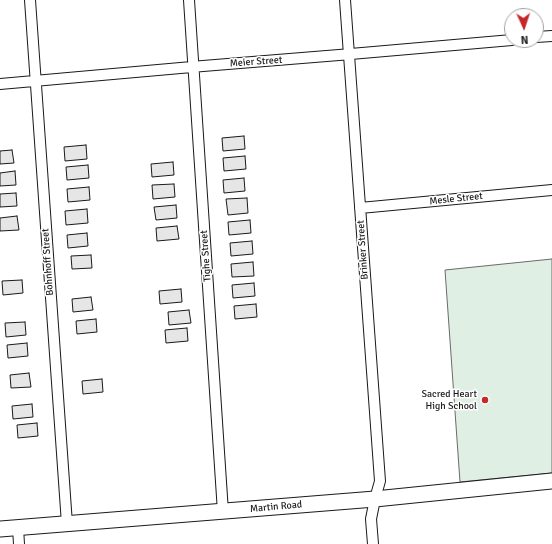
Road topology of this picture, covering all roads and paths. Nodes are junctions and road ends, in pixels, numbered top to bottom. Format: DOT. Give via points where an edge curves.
graph roads {
  1 [pos="30,0"];
  2 [pos="189,0"];
  3 [pos="345,0"];
  4 [pos="504,41"];
  5 [pos="349,54"];
  6 [pos="194,67"];
  7 [pos="36,81"];
  8 [pos="0,84"];
  9 [pos="552,190"];
  10 [pos="360,208"];
  11 [pos="552,481"];
  12 [pos="375,499"];
  13 [pos="224,512"];
  14 [pos="67,524"];
  15 [pos="18,528"];
  16 [pos="0,529"];
  17 [pos="20,544"];
  18 [pos="373,544"];
  1 -- 7 [label="street, Bohnhoff Street"];
  2 -- 6 [label="street, Tighe Street"];
  3 -- 5 [label="street, Brinker Street"];
  4 -- 5 [label="street, Meier Street"];
  5 -- 6 [label="street, Meier Street"];
  5 -- 10 [label="street, Brinker Street"];
  6 -- 7 [label="street, Meier Street"];
  6 -- 13 [label="street, Tighe Street"];
  7 -- 8 [label="street, Meier Street"];
  7 -- 14 [label="street, Bohnhoff Street"];
  9 -- 10 [label="street, Mesle Street"];
  10 -- 12 [label="street, Brinker Street" via="380,481"];
  11 -- 12 [label="street, Martin Road"];
  12 -- 13 [label="street, Martin Road"];
  12 -- 18 [label="street, Brinker Street" via="371,519"];
  13 -- 14 [label="street, Martin Road"];
  14 -- 15 [label="street, Martin Road"];
  15 -- 16 [label="street, Martin Road"];
  15 -- 17 [label="street"];
}
